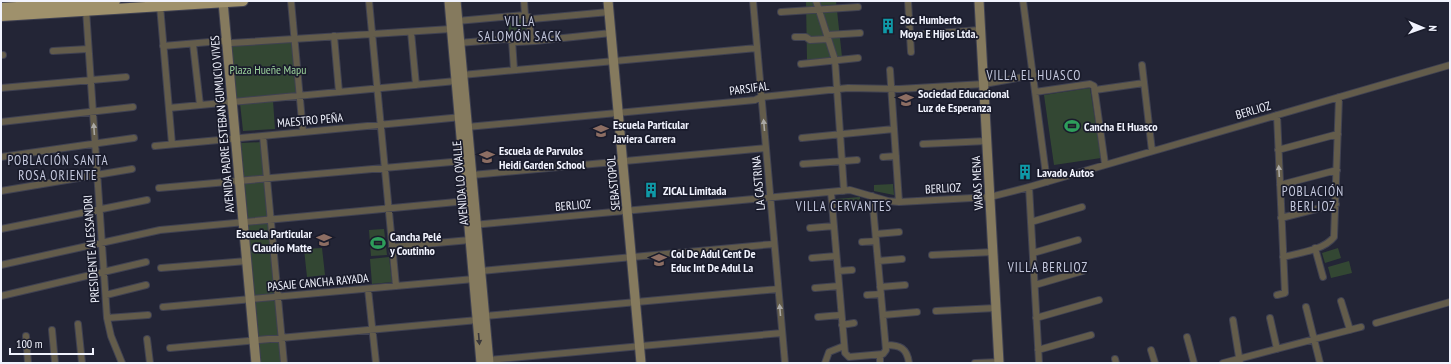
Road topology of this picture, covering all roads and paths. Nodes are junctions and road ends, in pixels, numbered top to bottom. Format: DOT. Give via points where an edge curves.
graph roads {
  1 [pos="115,1"];
  2 [pos="243,1"];
  3 [pos="291,1"];
  4 [pos="369,1"];
  5 [pos="449,1"];
  6 [pos="456,1"];
  7 [pos="524,1"];
  8 [pos="608,1"];
  9 [pos="753,1"];
  10 [pos="816,1"];
  11 [pos="908,1"];
  12 [pos="979,1"];
  13 [pos="1023,1"];
  14 [pos="98,2"];
  15 [pos="221,2"];
  16 [pos="160,6"];
  17 [pos="858,7"];
  18 [pos="1,8"];
  19 [pos="818,9"];
  20 [pos="86,10"];
  21 [pos="609,12"];
  22 [pos="780,12"];
  23 [pos="1,16"];
  24 [pos="527,16"];
  25 [pos="457,21"];
  26 [pos="451,29"];
  27 [pos="980,30"];
  28 [pos="411,32"];
  29 [pos="611,33"];
  30 [pos="860,33"];
  31 [pos="372,34"];
  32 [pos="910,35"];
  33 [pos="334,36"];
  34 [pos="795,37"];
  35 [pos="828,37"];
  36 [pos="294,39"];
  37 [pos="512,40"];
  38 [pos="531,40"];
  39 [pos="227,42"];
  40 [pos="459,43"];
  41 [pos="193,44"];
  42 [pos="163,46"];
  43 [pos="757,48"];
  44 [pos="88,49"];
  45 [pos="53,51"];
  46 [pos="911,52"];
  47 [pos="858,58"];
  48 [pos="835,60"];
  49 [pos="614,61"];
  50 [pos="801,64"];
  51 [pos="1450,65"];
  52 [pos="1142,66"];
  53 [pos="514,70"];
  54 [pos="890,70"];
  55 [pos="1034,75"];
  56 [pos="126,77"];
  57 [pos="459,78"];
  58 [pos="90,80"];
  59 [pos="1144,83"];
  60 [pos="984,84"];
  61 [pos="416,85"];
  62 [pos="1,88"];
  63 [pos="377,88"];
  64 [pos="836,89"];
  65 [pos="892,89"];
  66 [pos="1095,90"];
  67 [pos="338,92"];
  68 [pos="1035,92"];
  69 [pos="299,96"];
  70 [pos="761,97"];
  71 [pos="1339,97"];
  72 [pos="232,102"];
  73 [pos="200,105"];
  74 [pos="133,107"];
  75 [pos="169,108"];
  76 [pos="93,112"];
  77 [pos="619,113"];
  78 [pos="1277,115"];
  79 [pos="463,117"];
  80 [pos="1,122"];
  81 [pos="380,124"];
  82 [pos="467,127"];
  83 [pos="894,129"];
  84 [pos="302,132"];
  85 [pos="839,134"];
  86 [pos="1338,134"];
  87 [pos="263,136"];
  88 [pos="134,138"];
  89 [pos="236,138"];
  90 [pos="802,138"];
  91 [pos="987,141"];
  92 [pos="95,143"];
  93 [pos="172,144"];
  94 [pos="924,144"];
  95 [pos="155,146"];
  96 [pos="766,148"];
  97 [pos="1278,150"];
  98 [pos="1152,151"];
  99 [pos="896,156"];
  100 [pos="1,157"];
  101 [pos="883,157"];
  102 [pos="463,160"];
  103 [pos="857,160"];
  104 [pos="623,161"];
  105 [pos="842,161"];
  106 [pos="804,164"];
  107 [pos="1105,164"];
  108 [pos="385,168"];
  109 [pos="132,169"];
  110 [pos="1337,170"];
  111 [pos="97,175"];
  112 [pos="472,175"];
  113 [pos="267,178"];
  114 [pos="240,181"];
  115 [pos="1047,182"];
  116 [pos="1280,185"];
  117 [pos="1029,187"];
  118 [pos="159,188"];
  119 [pos="1,191"];
  120 [pos="844,191"];
  121 [pos="830,192"];
  122 [pos="872,196"];
  123 [pos="990,197"];
  124 [pos="770,198"];
  125 [pos="147,200"];
  126 [pos="467,201"];
  127 [pos="899,202"];
  128 [pos="1336,204"];
  129 [pos="388,208"];
  130 [pos="1082,208"];
  131 [pos="99,209"];
  132 [pos="627,211"];
  133 [pos="1281,218"];
  134 [pos="270,219"];
  135 [pos="243,222"];
  136 [pos="1031,222"];
  137 [pos="473,225"];
  138 [pos="834,226"];
  139 [pos="1,228"];
  140 [pos="810,228"];
  141 [pos="899,232"];
  142 [pos="876,238"];
  143 [pos="470,240"];
  144 [pos="1078,240"];
  145 [pos="862,242"];
  146 [pos="102,243"];
  147 [pos="774,244"];
  148 [pos="392,247"];
  149 [pos="1314,248"];
  150 [pos="993,252"];
  151 [pos="1033,253"];
  152 [pos="1283,254"];
  153 [pos="932,255"];
  154 [pos="836,256"];
  155 [pos="632,257"];
  156 [pos="812,258"];
  157 [pos="902,259"];
  158 [pos="247,261"];
  159 [pos="878,261"];
  160 [pos="146,262"];
  161 [pos="1,265"];
  162 [pos="161,268"];
  163 [pos="852,270"];
  164 [pos="481,271"];
  165 [pos="838,271"];
  166 [pos="1083,271"];
  167 [pos="104,272"];
  168 [pos="1323,277"];
  169 [pos="474,279"];
  170 [pos="146,285"];
  171 [pos="905,285"];
  172 [pos="1034,285"];
  173 [pos="396,286"];
  174 [pos="839,286"];
  175 [pos="815,288"];
  176 [pos="368,289"];
  177 [pos="778,289"];
  178 [pos="881,290"];
  179 [pos="106,295"];
  180 [pos="867,295"];
  181 [pos="1277,295"];
  182 [pos="1,296"];
  183 [pos="278,297"];
  184 [pos="250,300"];
  185 [pos="1100,300"];
  186 [pos="1342,301"];
  187 [pos="636,302"];
  188 [pos="1450,302"];
  189 [pos="163,307"];
  190 [pos="1306,307"];
  191 [pos="996,308"];
  192 [pos="936,311"];
  193 [pos="917,312"];
  194 [pos="148,315"];
  195 [pos="841,315"];
  196 [pos="883,315"];
  197 [pos="818,317"];
  198 [pos="107,318"];
  199 [pos="481,318"];
  200 [pos="1036,318"];
  201 [pos="1270,318"];
  202 [pos="1233,320"];
  203 [pos="854,323"];
  204 [pos="1376,323"];
  205 [pos="78,324"];
  206 [pos="842,324"];
  207 [pos="1361,327"];
  208 [pos="52,330"];
  209 [pos="372,330"];
  210 [pos="1350,330"];
  211 [pos="782,334"];
  212 [pos="1091,335"];
  213 [pos="26,336"];
  214 [pos="1187,337"];
  215 [pos="281,338"];
  216 [pos="147,339"];
  217 [pos="1314,339"];
  218 [pos="254,340"];
  219 [pos="886,345"];
  220 [pos="640,346"];
  221 [pos="844,346"];
  222 [pos="170,348"];
  223 [pos="1278,349"];
  224 [pos="1038,350"];
  225 [pos="1152,350"];
  226 [pos="882,354"];
  227 [pos="851,358"];
  228 [pos="1240,361"];
  229 [pos="486,362"];
  230 [pos="999,362"];
  231 [pos="28,363"];
  232 [pos="55,363"];
  233 [pos="82,363"];
  234 [pos="122,363"];
  235 [pos="150,363"];
  236 [pos="256,363"];
  237 [pos="284,363"];
  238 [pos="376,363"];
  239 [pos="641,363"];
  240 [pos="785,363"];
  241 [pos="825,363"];
  242 [pos="880,363"];
  243 [pos="909,363"];
  244 [pos="975,363"];
  245 [pos="1039,363"];
  246 [pos="1155,363"];
  247 [pos="1194,363"];
  248 [pos="1223,363"];
  249 [pos="1320,363"];
  1 -- 14 [label="main road"];
  2 -- 15 [label="main road"];
  3 -- 36 [label="street"];
  4 -- 31 [label="street"];
  5 -- 26 [label="street, AVENIDA LO OVALLE"];
  6 -- 25 [label="street, AVENIDA LO OVALLE"];
  7 -- 24 [label="street"];
  8 -- 21 [label="street, SEBASTOPOL"];
  9 -- 43 [label="street, LA CASTRINA"];
  10 -- 19 [label="street"];
  11 -- 32 [label="street"];
  12 -- 27 [label="street, VARAS MENA"];
  13 -- 55 [label="street"];
  14 -- 18 [label="main road"];
  15 -- 16 [label="main road"];
  15 -- 39 [label="street, AVENIDA PADRE ESTEBAN GUMUCIO VIVES"];
  16 -- 20 [label="main road"];
  16 -- 42 [label="street"];
  17 -- 19 [label="street"];
  19 -- 22 [label="street"];
  19 -- 35 [label="street"];
  20 -- 23 [label="main road"];
  20 -- 44 [label="street, PRESIDENTE ALESSANDRI"];
  21 -- 24 [label="street" via="532,19"];
  21 -- 29 [label="street, SEBASTOPOL"];
  24 -- 25 [label="street"];
  24 -- 38 [label="street"];
  25 -- 40 [label="street, AVENIDA LO OVALLE"];
  26 -- 28 [label="street"];
  26 -- 57 [label="street, AVENIDA LO OVALLE"];
  27 -- 32 [label="street"];
  27 -- 60 [label="street, VARAS MENA"];
  28 -- 31 [label="street"];
  28 -- 61 [label="street"];
  29 -- 38 [label="street"];
  29 -- 49 [label="street, SEBASTOPOL"];
  30 -- 35 [label="street"];
  31 -- 33 [label="street"];
  31 -- 63 [label="street"];
  32 -- 46 [label="street"];
  33 -- 36 [label="street"];
  33 -- 67 [label="street"];
  34 -- 35 [label="street" via="806,37 810,40"];
  35 -- 48 [label="street"];
  36 -- 39 [label="street"];
  36 -- 69 [label="street"];
  37 -- 38 [label="street"];
  37 -- 40 [label="street"];
  37 -- 53 [label="street"];
  39 -- 41 [label="street"];
  39 -- 72 [label="street, AVENIDA PADRE ESTEBAN GUMUCIO VIVES"];
  40 -- 57 [label="street, AVENIDA LO OVALLE"];
  41 -- 42 [label="street"];
  41 -- 73 [label="street"];
  42 -- 75 [label="street"];
  43 -- 49 [label="street"];
  43 -- 70 [label="street, LA CASTRINA"];
  44 -- 45 [label="street"];
  44 -- 58 [label="street, PRESIDENTE ALESSANDRI"];
  47 -- 48 [label="street"];
  48 -- 50 [label="street"];
  48 -- 64 [label="street"];
  49 -- 53 [label="street"];
  49 -- 77 [label="street, SEBASTOPOL"];
  51 -- 71 [label="street, BERLIOZ"];
  52 -- 59 [label="street"];
  53 -- 57 [label="street"];
  54 -- 65 [label="street"];
  55 -- 60 [label="street, PARSIFAL"];
  55 -- 68 [label="street"];
  56 -- 58 [label="street"];
  57 -- 61 [label="street"];
  57 -- 79 [label="street, AVENIDA LO OVALLE"];
  58 -- 62 [label="street"];
  58 -- 76 [label="street, PRESIDENTE ALESSANDRI"];
  59 -- 66 [label="street"];
  59 -- 98 [label="street"];
  60 -- 65 [label="street, PARSIFAL"];
  60 -- 91 [label="street, VARAS MENA"];
  61 -- 63 [label="street"];
  63 -- 67 [label="street"];
  63 -- 81 [label="street"];
  64 -- 65 [label="street, PARSIFAL"];
  64 -- 70 [label="street, PARSIFAL"];
  64 -- 85 [label="street"];
  65 -- 83 [label="street"];
  66 -- 68 [label="street" via="1090,84"];
  66 -- 107 [label="street"];
  67 -- 69 [label="street"];
  68 -- 115 [label="street"];
  69 -- 72 [label="street"];
  69 -- 84 [label="street"];
  70 -- 77 [label="street, PARSIFAL" via="755,100"];
  96 -- 70 [label="street, LA CASTRINA, one-way"];
  71 -- 78 [label="street, BERLIOZ"];
  71 -- 86 [label="street"];
  72 -- 73 [label="street"];
  72 -- 89 [label="street, AVENIDA PADRE ESTEBAN GUMUCIO VIVES"];
  73 -- 75 [label="street"];
  74 -- 76 [label="street"];
  75 -- 93 [label="street"];
  76 -- 80 [label="street"];
  92 -- 76 [label="street, PRESIDENTE ALESSANDRI, one-way"];
  77 -- 82 [label="street, PARSIFAL"];
  77 -- 104 [label="street, SEBASTOPOL"];
  78 -- 97 [label="street"];
  78 -- 98 [label="street, BERLIOZ"];
  79 -- 81 [label="street, MAESTRO PEÑA"];
  79 -- 82 [label="street, AVENIDA LO OVALLE"];
  79 -- 102 [label="street, AVENIDA LO OVALLE"];
  81 -- 84 [label="street, MAESTRO PEÑA"];
  81 -- 108 [label="street"];
  82 -- 112 [label="street, AVENIDA LO OVALLE"];
  83 -- 85 [label="street"];
  83 -- 99 [label="street"];
  84 -- 87 [label="street, MAESTRO PEÑA"];
  85 -- 90 [label="street"];
  85 -- 105 [label="street"];
  86 -- 97 [label="street"];
  86 -- 110 [label="street"];
  87 -- 89 [label="street, MAESTRO PEÑA"];
  87 -- 113 [label="street"];
  88 -- 92 [label="street"];
  89 -- 93 [label="street, MAESTRO PEÑA"];
  89 -- 114 [label="street, AVENIDA PADRE ESTEBAN GUMUCIO VIVES"];
  91 -- 94 [label="street"];
  91 -- 123 [label="street, VARAS MENA"];
  92 -- 100 [label="street"];
  92 -- 111 [label="street, PRESIDENTE ALESSANDRI"];
  93 -- 95 [label="street, MAESTRO PEÑA"];
  96 -- 104 [label="street"];
  96 -- 124 [label="street, LA CASTRINA"];
  116 -- 97 [label="street, one-way"];
  98 -- 107 [label="street, BERLIOZ"];
  99 -- 101 [label="street"];
  99 -- 127 [label="street"];
  102 -- 108 [label="street"];
  102 -- 126 [label="street, AVENIDA LO OVALLE"];
  103 -- 105 [label="street"];
  104 -- 112 [label="street"];
  104 -- 132 [label="street, SEBASTOPOL"];
  105 -- 106 [label="street"];
  105 -- 120 [label="street"];
  107 -- 115 [label="street, BERLIOZ"];
  108 -- 113 [label="street"];
  108 -- 129 [label="street"];
  109 -- 111 [label="street"];
  110 -- 116 [label="street"];
  110 -- 128 [label="street"];
  111 -- 119 [label="street"];
  111 -- 131 [label="street, PRESIDENTE ALESSANDRI"];
  112 -- 137 [label="street, AVENIDA LO OVALLE"];
  113 -- 114 [label="street"];
  113 -- 134 [label="street"];
  114 -- 118 [label="street"];
  114 -- 135 [label="street, AVENIDA PADRE ESTEBAN GUMUCIO VIVES"];
  115 -- 117 [label="street, BERLIOZ"];
  116 -- 133 [label="street"];
  117 -- 123 [label="street, BERLIOZ"];
  117 -- 136 [label="street"];
  120 -- 121 [label="street, BERLIOZ"];
  120 -- 122 [label="street, BERLIOZ" via="856,191"];
  121 -- 124 [label="street, BERLIOZ"];
  121 -- 138 [label="street"];
  122 -- 127 [label="street, BERLIOZ"];
  122 -- 142 [label="street"];
  123 -- 127 [label="street, BERLIOZ"];
  123 -- 150 [label="street, VARAS MENA"];
  124 -- 132 [label="street, BERLIOZ"];
  124 -- 147 [label="street, LA CASTRINA"];
  125 -- 131 [label="street"];
  126 -- 129 [label="street"];
  126 -- 137 [label="street, AVENIDA LO OVALLE"];
  128 -- 133 [label="street"];
  128 -- 149 [label="street" via="1335,232 1331,241"];
  129 -- 134 [label="street"];
  129 -- 148 [label="street"];
  130 -- 136 [label="street"];
  131 -- 139 [label="street"];
  131 -- 146 [label="street, PRESIDENTE ALESSANDRI"];
  132 -- 137 [label="street, BERLIOZ"];
  132 -- 155 [label="street, SEBASTOPOL"];
  133 -- 152 [label="street"];
  134 -- 135 [label="street"];
  134 -- 183 [label="street"];
  135 -- 146 [label="street" via="160,230"];
  135 -- 158 [label="street, AVENIDA PADRE ESTEBAN GUMUCIO VIVES"];
  136 -- 151 [label="street"];
  137 -- 143 [label="street, AVENIDA LO OVALLE"];
  137 -- 164 [label="street, AVENIDA LO OVALLE"];
  138 -- 140 [label="street"];
  138 -- 154 [label="street"];
  141 -- 142 [label="street"];
  142 -- 145 [label="street"];
  142 -- 159 [label="street"];
  143 -- 148 [label="street"];
  143 -- 169 [label="street, AVENIDA LO OVALLE"];
  144 -- 151 [label="street"];
  146 -- 161 [label="street"];
  146 -- 167 [label="street, PRESIDENTE ALESSANDRI"];
  147 -- 155 [label="street"];
  147 -- 177 [label="street, LA CASTRINA"];
  148 -- 173 [label="street"];
  149 -- 152 [label="street"];
  149 -- 168 [label="street"];
  150 -- 153 [label="street"];
  150 -- 191 [label="street, VARAS MENA"];
  151 -- 172 [label="street"];
  152 -- 181 [label="street" via="1285,293"];
  154 -- 156 [label="street"];
  154 -- 165 [label="street"];
  155 -- 164 [label="street"];
  155 -- 187 [label="street, SEBASTOPOL"];
  157 -- 159 [label="street"];
  158 -- 162 [label="street"];
  158 -- 184 [label="street, AVENIDA PADRE ESTEBAN GUMUCIO VIVES"];
  159 -- 178 [label="street"];
  160 -- 167 [label="street"];
  163 -- 165 [label="street"];
  164 -- 199 [label="street, AVENIDA LO OVALLE"];
  165 -- 174 [label="street"];
  166 -- 172 [label="street"];
  167 -- 179 [label="street, PRESIDENTE ALESSANDRI"];
  167 -- 182 [label="street"];
  169 -- 173 [label="street, PASAJE CANCHA RAYADA"];
  169 -- 199 [label="street, AVENIDA LO OVALLE"];
  170 -- 179 [label="street"];
  171 -- 178 [label="street"];
  172 -- 200 [label="street"];
  173 -- 176 [label="street, PASAJE CANCHA RAYADA"];
  174 -- 175 [label="street"];
  174 -- 195 [label="street"];
  176 -- 183 [label="street, PASAJE CANCHA RAYADA"];
  176 -- 209 [label="street"];
  177 -- 187 [label="street"];
  211 -- 177 [label="street, LA CASTRINA, one-way"];
  178 -- 180 [label="street"];
  178 -- 196 [label="street"];
  179 -- 198 [label="street, PRESIDENTE ALESSANDRI"];
  183 -- 184 [label="street, PASAJE CANCHA RAYADA"];
  183 -- 215 [label="street"];
  184 -- 189 [label="street, PASAJE CANCHA RAYADA"];
  184 -- 218 [label="street, AVENIDA PADRE ESTEBAN GUMUCIO VIVES"];
  185 -- 200 [label="street"];
  186 -- 210 [label="street"];
  187 -- 199 [label="street"];
  187 -- 220 [label="street, SEBASTOPOL"];
  188 -- 204 [label="street"];
  190 -- 217 [label="street"];
  191 -- 192 [label="street"];
  191 -- 230 [label="street, VARAS MENA"];
  193 -- 196 [label="street"];
  194 -- 198 [label="street"];
  195 -- 197 [label="street"];
  195 -- 206 [label="street"];
  196 -- 219 [label="street"];
  198 -- 234 [label="street, PRESIDENTE ALESSANDRI"];
  199 -- 209 [label="street"];
  199 -- 229 [label="street, AVENIDA LO OVALLE"];
  200 -- 224 [label="street"];
  201 -- 223 [label="street"];
  202 -- 228 [label="street"];
  203 -- 206 [label="street"];
  205 -- 233 [label="street"];
  206 -- 221 [label="street"];
  207 -- 210 [label="street"];
  208 -- 232 [label="street"];
  209 -- 215 [label="street"];
  209 -- 238 [label="street"];
  210 -- 217 [label="street"];
  211 -- 220 [label="street"];
  211 -- 240 [label="street, LA CASTRINA"];
  212 -- 224 [label="street"];
  213 -- 231 [label="street"];
  214 -- 247 [label="street"];
  215 -- 218 [label="street"];
  215 -- 237 [label="street"];
  216 -- 235 [label="street"];
  217 -- 223 [label="street"];
  217 -- 249 [label="street"];
  218 -- 222 [label="street"];
  218 -- 236 [label="street, AVENIDA PADRE ESTEBAN GUMUCIO VIVES"];
  219 -- 226 [label="street"];
  219 -- 243 [label="street" via="904,348"];
  220 -- 229 [label="street"];
  220 -- 239 [label="street, SEBASTOPOL"];
  221 -- 227 [label="street"];
  221 -- 241 [label="street" via="829,352"];
  223 -- 228 [label="street"];
  224 -- 245 [label="street"];
  225 -- 246 [label="street"];
  226 -- 227 [label="street"];
  226 -- 242 [label="street"];
  228 -- 248 [label="street"];
  230 -- 244 [label="street"];
}
